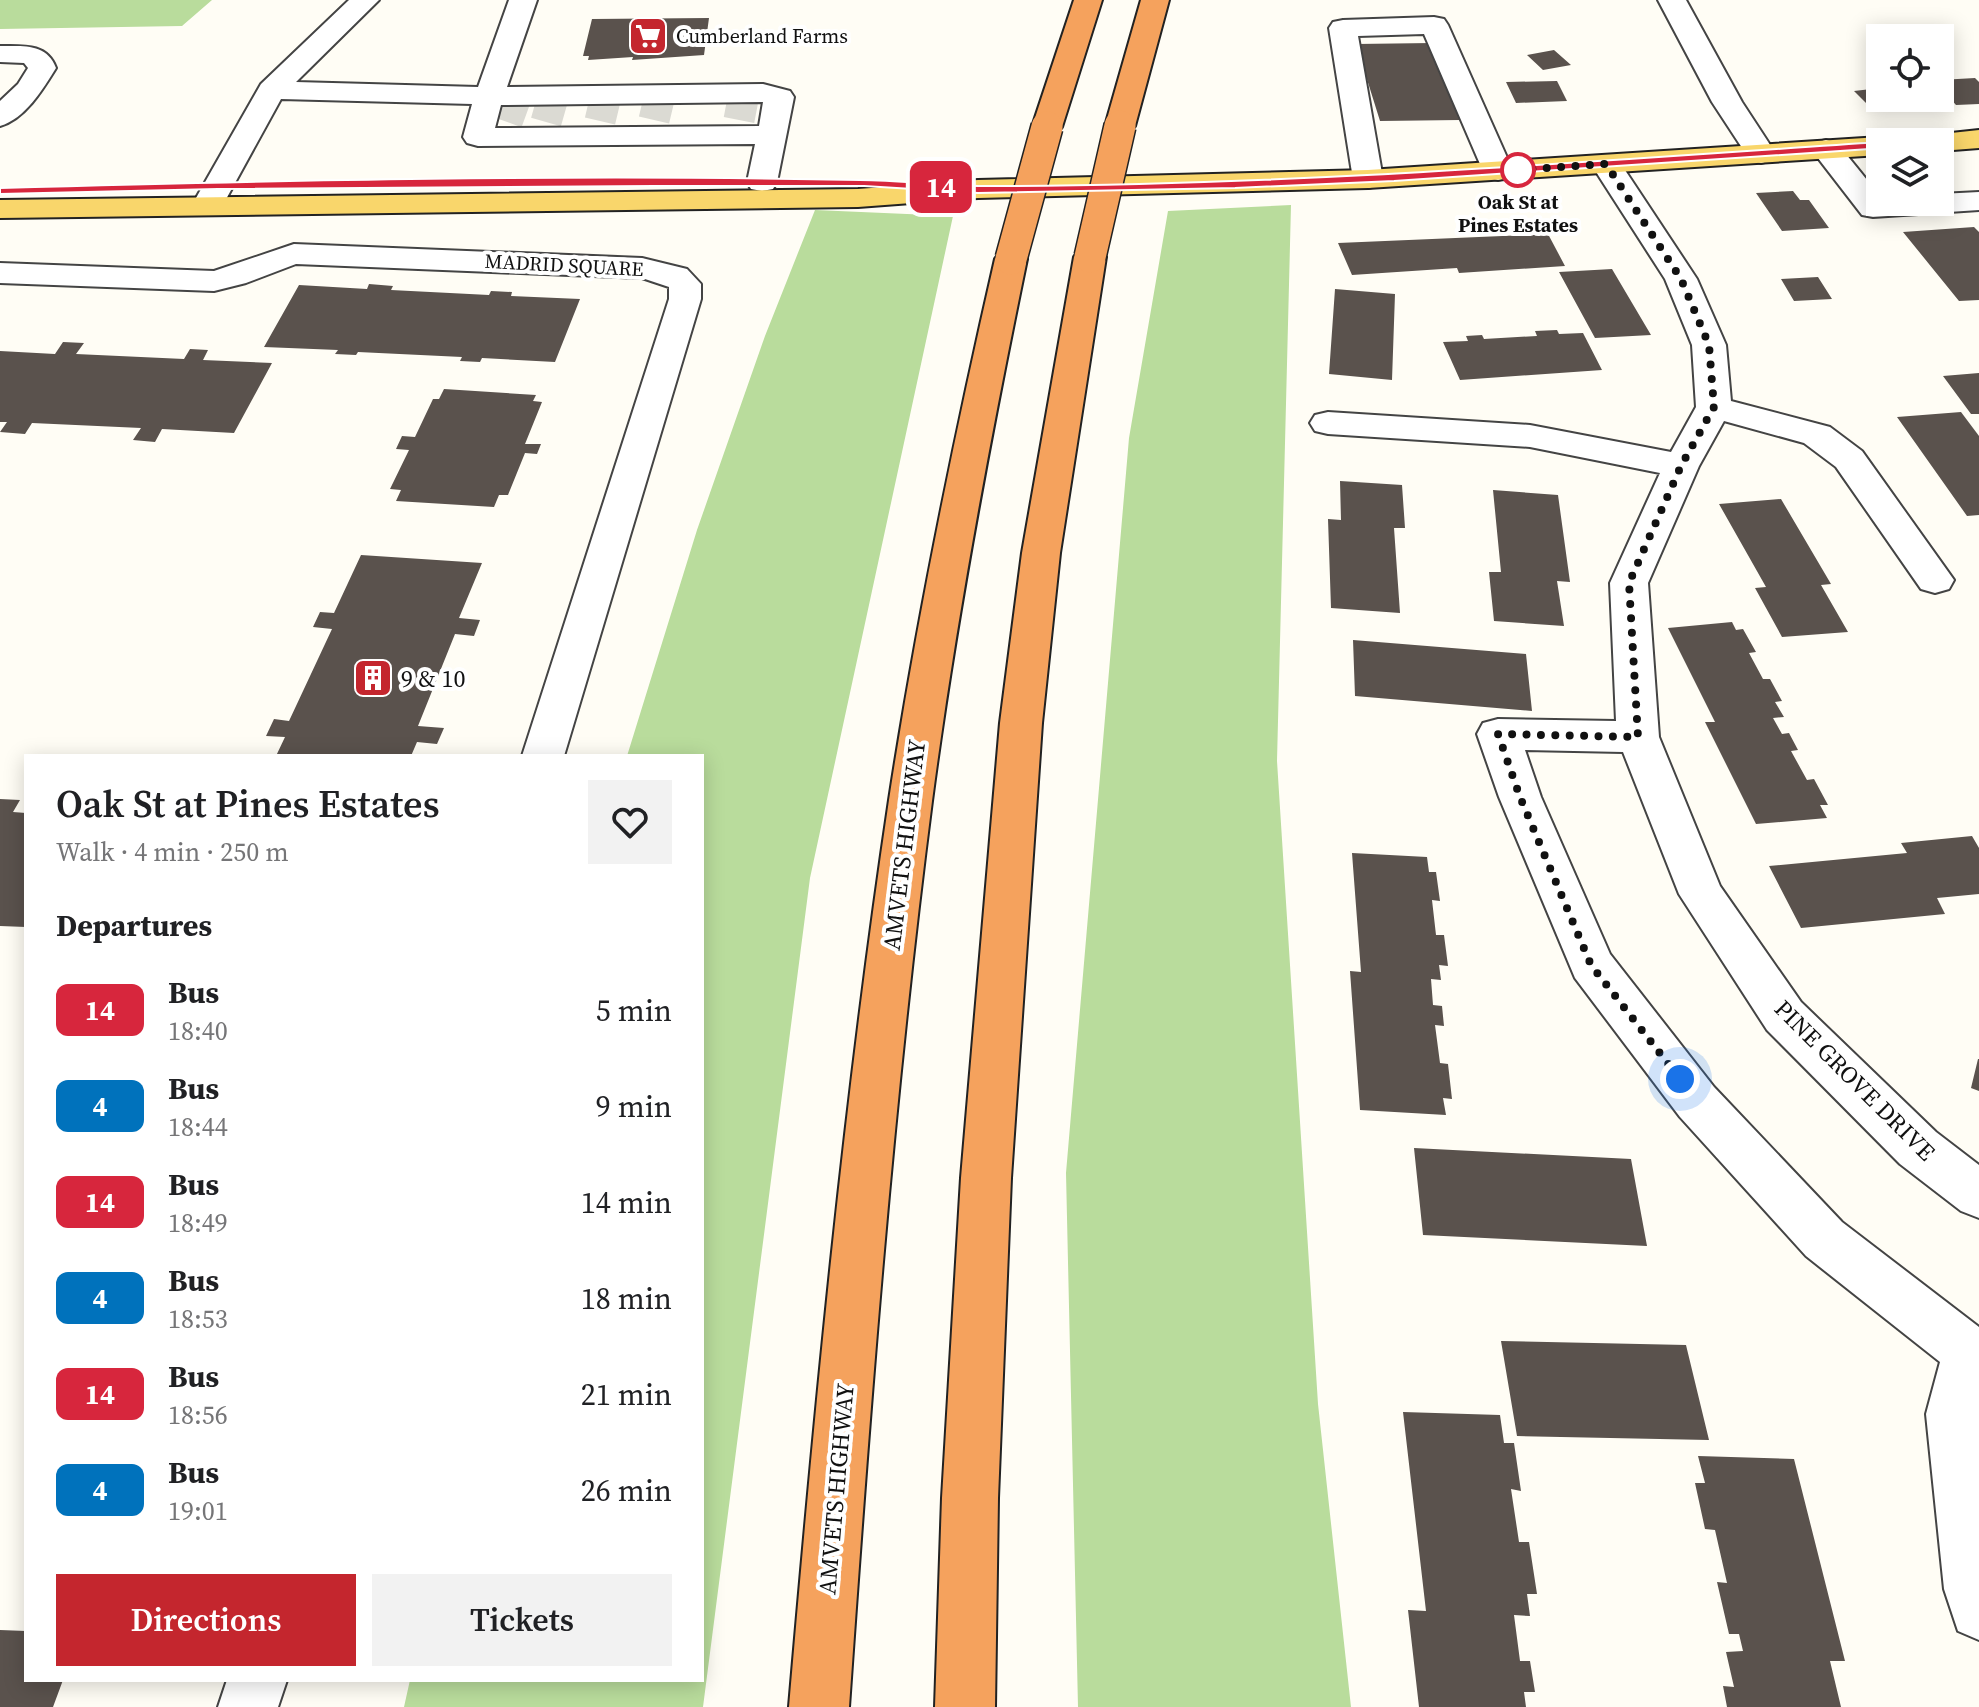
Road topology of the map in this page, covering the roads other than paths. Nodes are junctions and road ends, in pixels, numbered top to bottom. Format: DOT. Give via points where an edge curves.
graph roads {
  1 [pos="365,0"];
  2 [pos="523,0"];
  3 [pos="1088,0"];
  4 [pos="1155,0"];
  5 [pos="1672,0"];
  6 [pos="0,54"];
  7 [pos="0,66"];
  8 [pos="271,90"];
  9 [pos="0,106"];
  10 [pos="506,110"];
  11 [pos="656,112"];
  12 [pos="725,112"];
  13 [pos="602,113"];
  14 [pos="549,114"];
  15 [pos="0,117"];
  16 [pos="773,135"];
  17 [pos="1979,139"];
  18 [pos="1954,141"];
  19 [pos="1866,147"];
  20 [pos="1826,149"];
  21 [pos="1761,154"];
  22 [pos="1606,164"];
  23 [pos="1498,171"];
  24 [pos="1368,179"];
  25 [pos="762,182"];
  26 [pos="978,189"];
  27 [pos="0,191"];
  28 [pos="213,195"];
  29 [pos="1979,201"];
  30 [pos="0,209"];
  31 [pos="0,273"];
  32 [pos="1714,407"];
  33 [pos="1328,423"];
  34 [pos="1681,466"];
  35 [pos="1935,580"];
  36 [pos="1638,737"];
  37 [pos="544,754"];
  38 [pos="1979,1195"];
  39 [pos="1976,1345"];
  40 [pos="1979,1610"];
  41 [pos="256,1682"];
  42 [pos="248,1707"];
  43 [pos="819,1707"];
  44 [pos="965,1707"];
  1 -- 8 [label="street"];
  2 -- 10 [label="street"];
  3 -- 43 [label="highway, AMVETS HIGHWAY, bridge" via="1047,127 979,394 920,719 865,1177"];
  4 -- 44 [label="highway, bridge" via="1090,257 1041,553 1004,923 986,1178"];
  5 -- 21 [label="street"];
  6 -- 15 [label="street" via="30,55 42,68"];
  7 -- 9 [label="street" via="19,72"];
  8 -- 10 [label="street"];
  8 -- 28 [label="street"];
  10 -- 14 [label="street"];
  10 -- 14 [label="street"];
  11 -- 12 [label="street"];
  11 -- 12 [label="street"];
  11 -- 13 [label="street"];
  11 -- 13 [label="street"];
  12 -- 16 [label="street"];
  12 -- 16 [label="street" via="780,97"];
  13 -- 14 [label="street"];
  13 -- 14 [label="street"];
  16 -- 25 [label="street"];
  17 -- 18 [label="main road"];
  19 -- 20 [label="main road"];
  20 -- 21 [label="main road"];
  20 -- 29 [label="street" via="1873,208"];
  21 -- 22 [label="main road"];
  22 -- 23 [label="main road"];
  22 -- 32 [label="street" via="1681,279 1709,345"];
  23 -- 24 [label="main road"];
  23 -- 24 [label="street" via="1434,25 1343,28"];
  24 -- 26 [label="main road"];
  25 -- 26 [label="main road"];
  25 -- 28 [label="main road"];
  26 -- 28 [label="main road" via="858,198"];
  27 -- 28 [label="main road"];
  28 -- 30 [label="main road"];
  31 -- 37 [label="street, MADRID SQUARE" via="214,281 294,254 642,268 676,276 685,284 685,299"];
  32 -- 34 [label="street, PINE GROVE DRIVE"];
  32 -- 35 [label="street" via="1817,435 1849,459"];
  33 -- 34 [label="street" via="1530,436"];
  34 -- 36 [label="street, PINE GROVE DRIVE" via="1629,583"];
  36 -- 38 [label="street, PINE GROVE DRIVE" via="1701,894 1784,1016 1918,1148"];
  36 -- 39 [label="street" via="1498,734 1591,965 1697,1102 1824,1239"];
  39 -- 40 [label="street" via="1954,1414"];
  41 -- 42 [label="street"];
}
